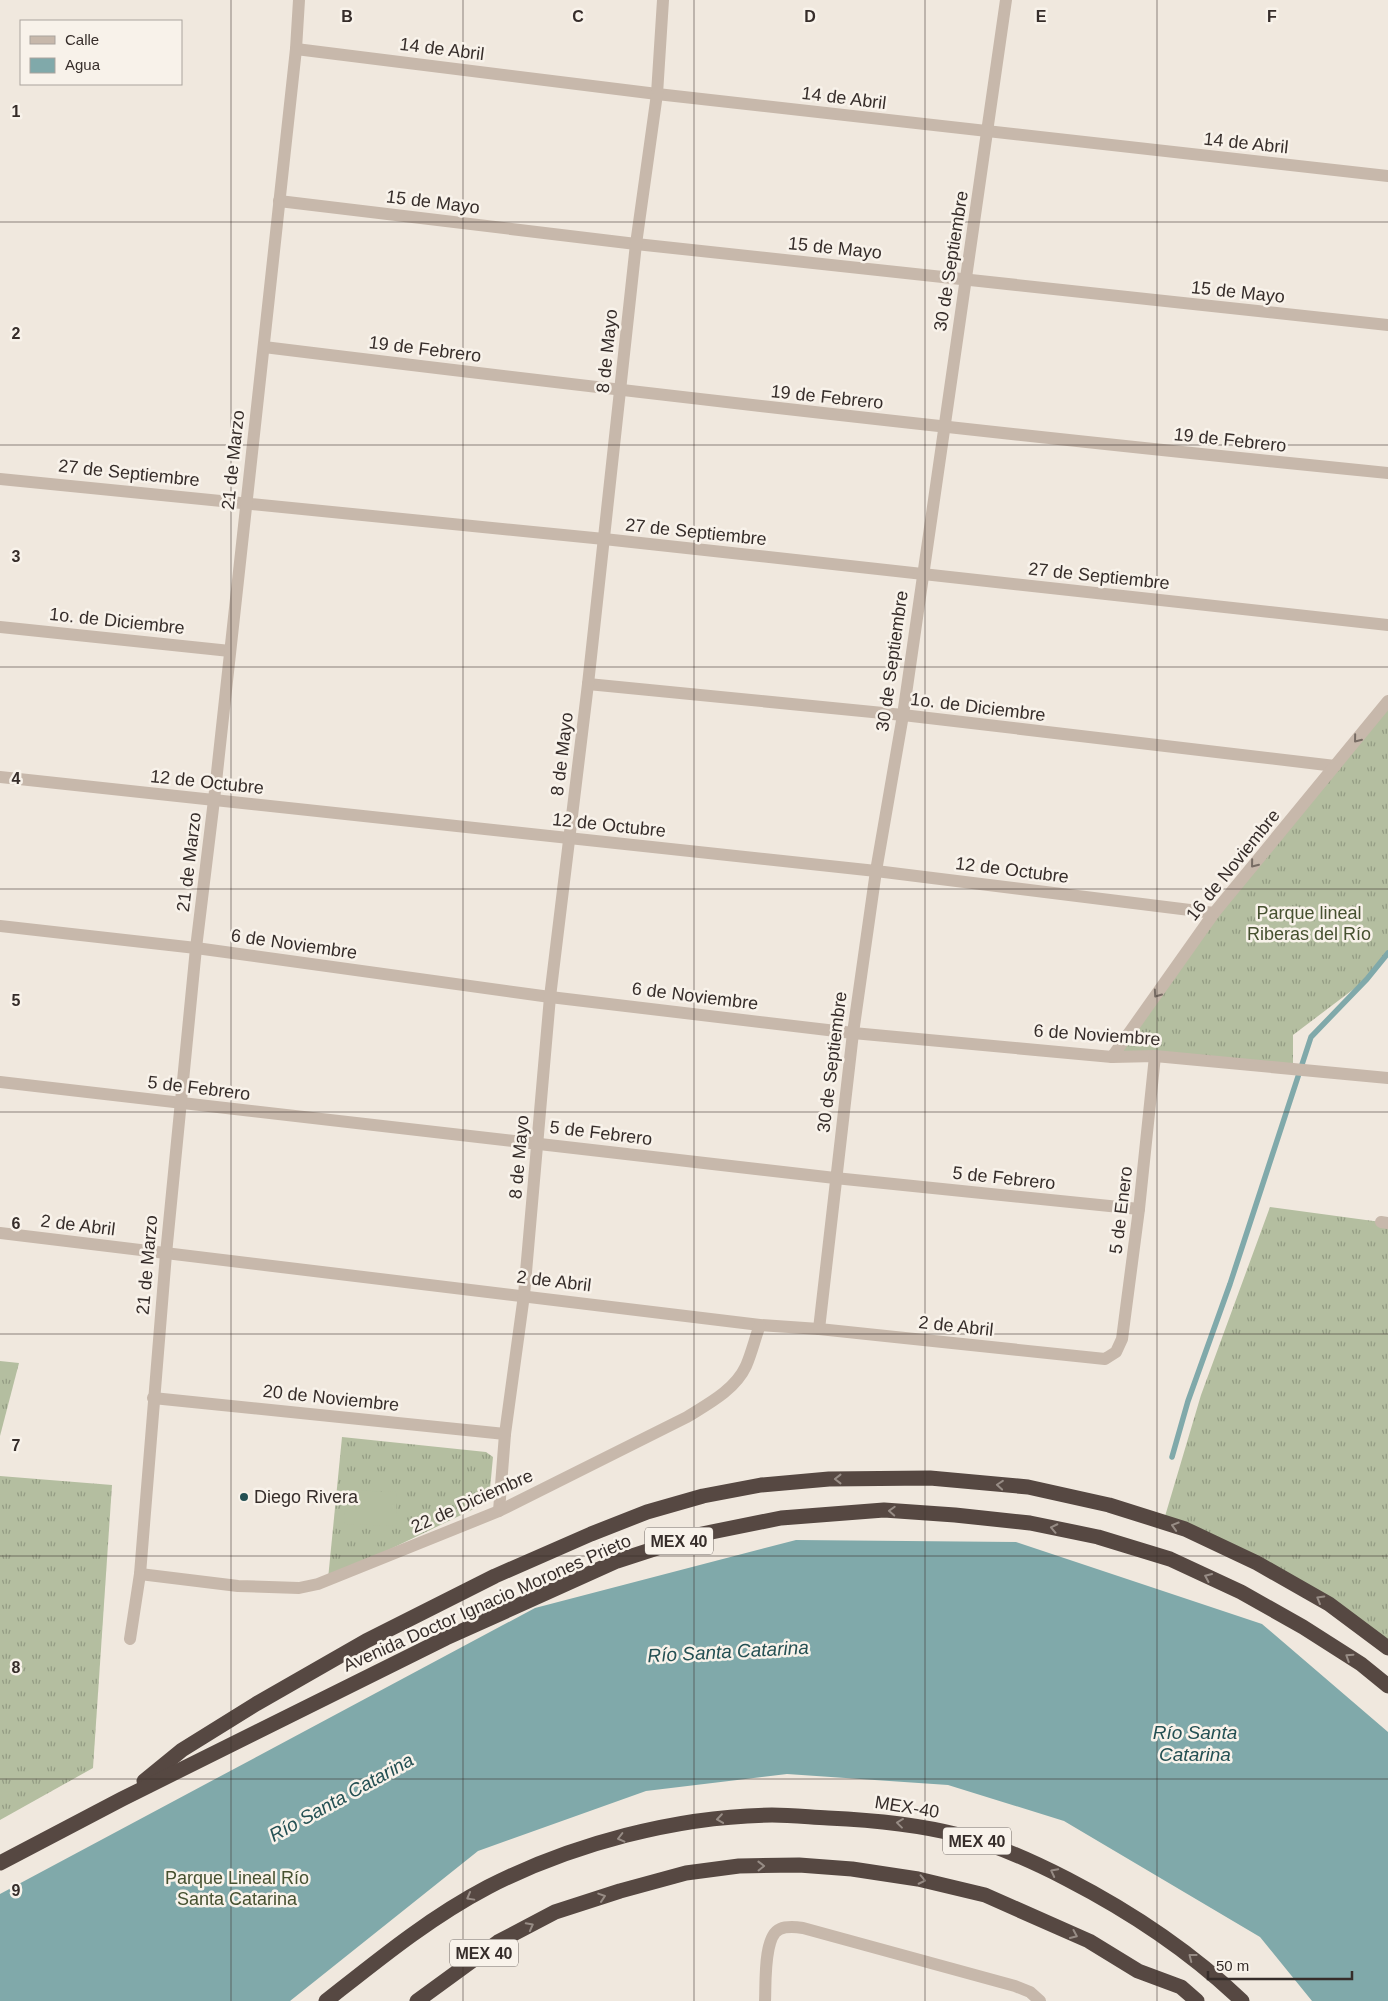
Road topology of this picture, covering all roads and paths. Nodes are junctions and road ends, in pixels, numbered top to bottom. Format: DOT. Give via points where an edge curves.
graph roads {
  1 [pos="299,0"];
  2 [pos="663,0"];
  3 [pos="1006,0"];
  4 [pos="296,49"];
  5 [pos="656,94"];
  6 [pos="987,132"];
  7 [pos="1388,176"];
  8 [pos="279,201"];
  9 [pos="636,244"];
  10 [pos="966,280"];
  11 [pos="1388,325"];
  12 [pos="264,347"];
  13 [pos="620,391"];
  14 [pos="944,428"];
  15 [pos="1388,473"];
  16 [pos="0,478"];
  17 [pos="246,502"];
  18 [pos="604,539"];
  19 [pos="922,575"];
  20 [pos="1388,625"];
  21 [pos="0,627"];
  22 [pos="230,651"];
  23 [pos="588,684"];
  24 [pos="1388,701"];
  25 [pos="903,715"];
  26 [pos="1335,766"];
  27 [pos="0,777"];
  28 [pos="214,800"];
  29 [pos="570,838"];
  30 [pos="876,870"];
  31 [pos="1214,913"];
  32 [pos="0,926"];
  33 [pos="196,948"];
  34 [pos="550,997"];
  35 [pos="853,1032"];
  36 [pos="1155,1056"];
  37 [pos="1112,1057"];
  38 [pos="1388,1078"];
  39 [pos="0,1082"];
  40 [pos="181,1104"];
  41 [pos="538,1143"];
  42 [pos="836,1178"];
  43 [pos="1140,1209"];
  44 [pos="0,1233"];
  45 [pos="166,1254"];
  46 [pos="524,1295"];
  47 [pos="760,1324"];
  48 [pos="819,1328"];
  49 [pos="1105,1360"];
  50 [pos="153,1398"];
  51 [pos="505,1434"];
  52 [pos="499,1511"];
  53 [pos="140,1574"];
  54 [pos="130,1639"];
  55 [pos="1388,1648"];
  56 [pos="1388,1686"];
  57 [pos="122,1799"];
  58 [pos="0,1863"];
  59 [pos="326,2001"];
  60 [pos="417,2001"];
  61 [pos="765,2001"];
  62 [pos="1040,2001"];
  63 [pos="1197,2001"];
  64 [pos="1242,2001"];
  1 -- 4 [label="street, 21 de Marzo"];
  2 -- 5 [label="street, 8 de Mayo"];
  3 -- 6 [label="street, 30 de Septiembre"];
  4 -- 5 [label="street, 14 de Abril"];
  4 -- 8 [label="street, 21 de Marzo"];
  5 -- 6 [label="street, 14 de Abril"];
  5 -- 9 [label="street, 8 de Mayo"];
  6 -- 7 [label="street, 14 de Abril"];
  6 -- 10 [label="street, 30 de Septiembre"];
  8 -- 9 [label="street, 15 de Mayo"];
  8 -- 12 [label="street, 21 de Marzo"];
  9 -- 10 [label="street, 15 de Mayo"];
  9 -- 13 [label="street, 8 de Mayo"];
  10 -- 11 [label="street, 15 de Mayo"];
  10 -- 14 [label="street, 30 de Septiembre"];
  12 -- 13 [label="street, 19 de Febrero"];
  12 -- 17 [label="street, 21 de Marzo"];
  13 -- 14 [label="street, 19 de Febrero"];
  13 -- 18 [label="street, 8 de Mayo"];
  14 -- 15 [label="street, 19 de Febrero"];
  14 -- 19 [label="street, 30 de Septiembre"];
  16 -- 17 [label="street, 27 de Septiembre"];
  17 -- 18 [label="street, 27 de Septiembre"];
  17 -- 22 [label="street, 21 de Marzo"];
  18 -- 19 [label="street, 27 de Septiembre"];
  18 -- 23 [label="street, 8 de Mayo"];
  19 -- 20 [label="street, 27 de Septiembre"];
  19 -- 25 [label="street, 30 de Septiembre"];
  21 -- 22 [label="street, 1o. de Diciembre"];
  22 -- 28 [label="street, 21 de Marzo"];
  23 -- 25 [label="street, 1o. de Diciembre"];
  23 -- 29 [label="street, 8 de Mayo"];
  24 -- 26 [label="street, 16 de Noviembre, one-way"];
  25 -- 26 [label="street, 1o. de Diciembre"];
  25 -- 30 [label="street, 30 de Septiembre"];
  26 -- 31 [label="street, 16 de Noviembre, one-way"];
  27 -- 28 [label="street, 12 de Octubre"];
  28 -- 29 [label="street, 12 de Octubre"];
  28 -- 33 [label="street, 21 de Marzo"];
  29 -- 30 [label="street, 12 de Octubre"];
  29 -- 34 [label="street, 8 de Mayo"];
  30 -- 31 [label="street, 12 de Octubre"];
  30 -- 35 [label="street, 30 de Septiembre"];
  31 -- 37 [label="street, 16 de Noviembre, one-way"];
  32 -- 33 [label="street, 6 de Noviembre"];
  33 -- 34 [label="street, 6 de Noviembre"];
  33 -- 40 [label="street, 21 de Marzo"];
  34 -- 35 [label="street, 6 de Noviembre"];
  34 -- 41 [label="street, 8 de Mayo"];
  35 -- 37 [label="street, 6 de Noviembre"];
  35 -- 42 [label="street, 30 de Septiembre"];
  36 -- 37 [label="street, 6 de Noviembre"];
  36 -- 38 [label="street, 6 de Noviembre"];
  36 -- 43 [label="street, 5 de Enero"];
  39 -- 40 [label="street, 5 de Febrero"];
  40 -- 41 [label="street, 5 de Febrero"];
  40 -- 45 [label="street, 21 de Marzo"];
  41 -- 42 [label="street, 5 de Febrero"];
  41 -- 46 [label="street, 8 de Mayo"];
  42 -- 43 [label="street, 5 de Febrero"];
  42 -- 48 [label="street, 30 de Septiembre"];
  43 -- 49 [label="street, 5 de Enero" via="1122,1339 1116,1352"];
  44 -- 45 [label="street, 2 de Abril"];
  45 -- 46 [label="street, 2 de Abril"];
  45 -- 50 [label="street, 21 de Marzo"];
  46 -- 47 [label="street, 2 de Abril"];
  46 -- 51 [label="street, 8 de Mayo"];
  47 -- 48 [label="street, 2 de Abril"];
  47 -- 52 [label="street, 22 de Diciembre" via="746,1367 734,1383 714,1400 687,1417"];
  48 -- 49 [label="street, 2 de Abril"];
  50 -- 51 [label="street, 20 de Noviembre"];
  50 -- 53 [label="street, 21 de Marzo"];
  51 -- 52 [label="street, 8 de Mayo"];
  52 -- 53 [label="street, 22 de Diciembre" via="308,1587 238,1586"];
  53 -- 54 [label="street, 21 de Marzo"];
  55 -- 57 [label="highway, Avenida Doctor Ignacio Morones Prieto / MEX 40, one-way" via="1329,1604 1257,1563 1185,1530 1109,1505 1028,1488 930,1478 829,1479 761,1485 703,1496 647,1512 495,1576 366,1641 256,1704 182,1750"];
  56 -- 57 [label="highway, Avenida Doctor Ignacio Morones Prieto / MEX 40, one-way" via="1320,1637 1241,1592 1170,1559 1098,1537 1030,1523 955,1514 884,1510 781,1518 698,1534 617,1561 446,1638"];
  57 -- 58 [label="highway, Avenida Doctor Ignacio Morones Prieto / MEX 40"];
  64 -- 59 [label="highway, MEX-40 / MEX 40, one-way" via="1170,1940 1128,1913 1024,1857 960,1835 903,1823 772,1816 668,1826 552,1858 436,1916"];
  60 -- 63 [label="highway, MEX 40, one-way" via="498,1942 556,1912 686,1873 739,1866 799,1865 918,1879 985,1895 1089,1942 1138,1970 1181,1987"];
  61 -- 62 [label="street" via="768,1947 779,1929 790,1927 1015,1986 1030,1992"];
}
